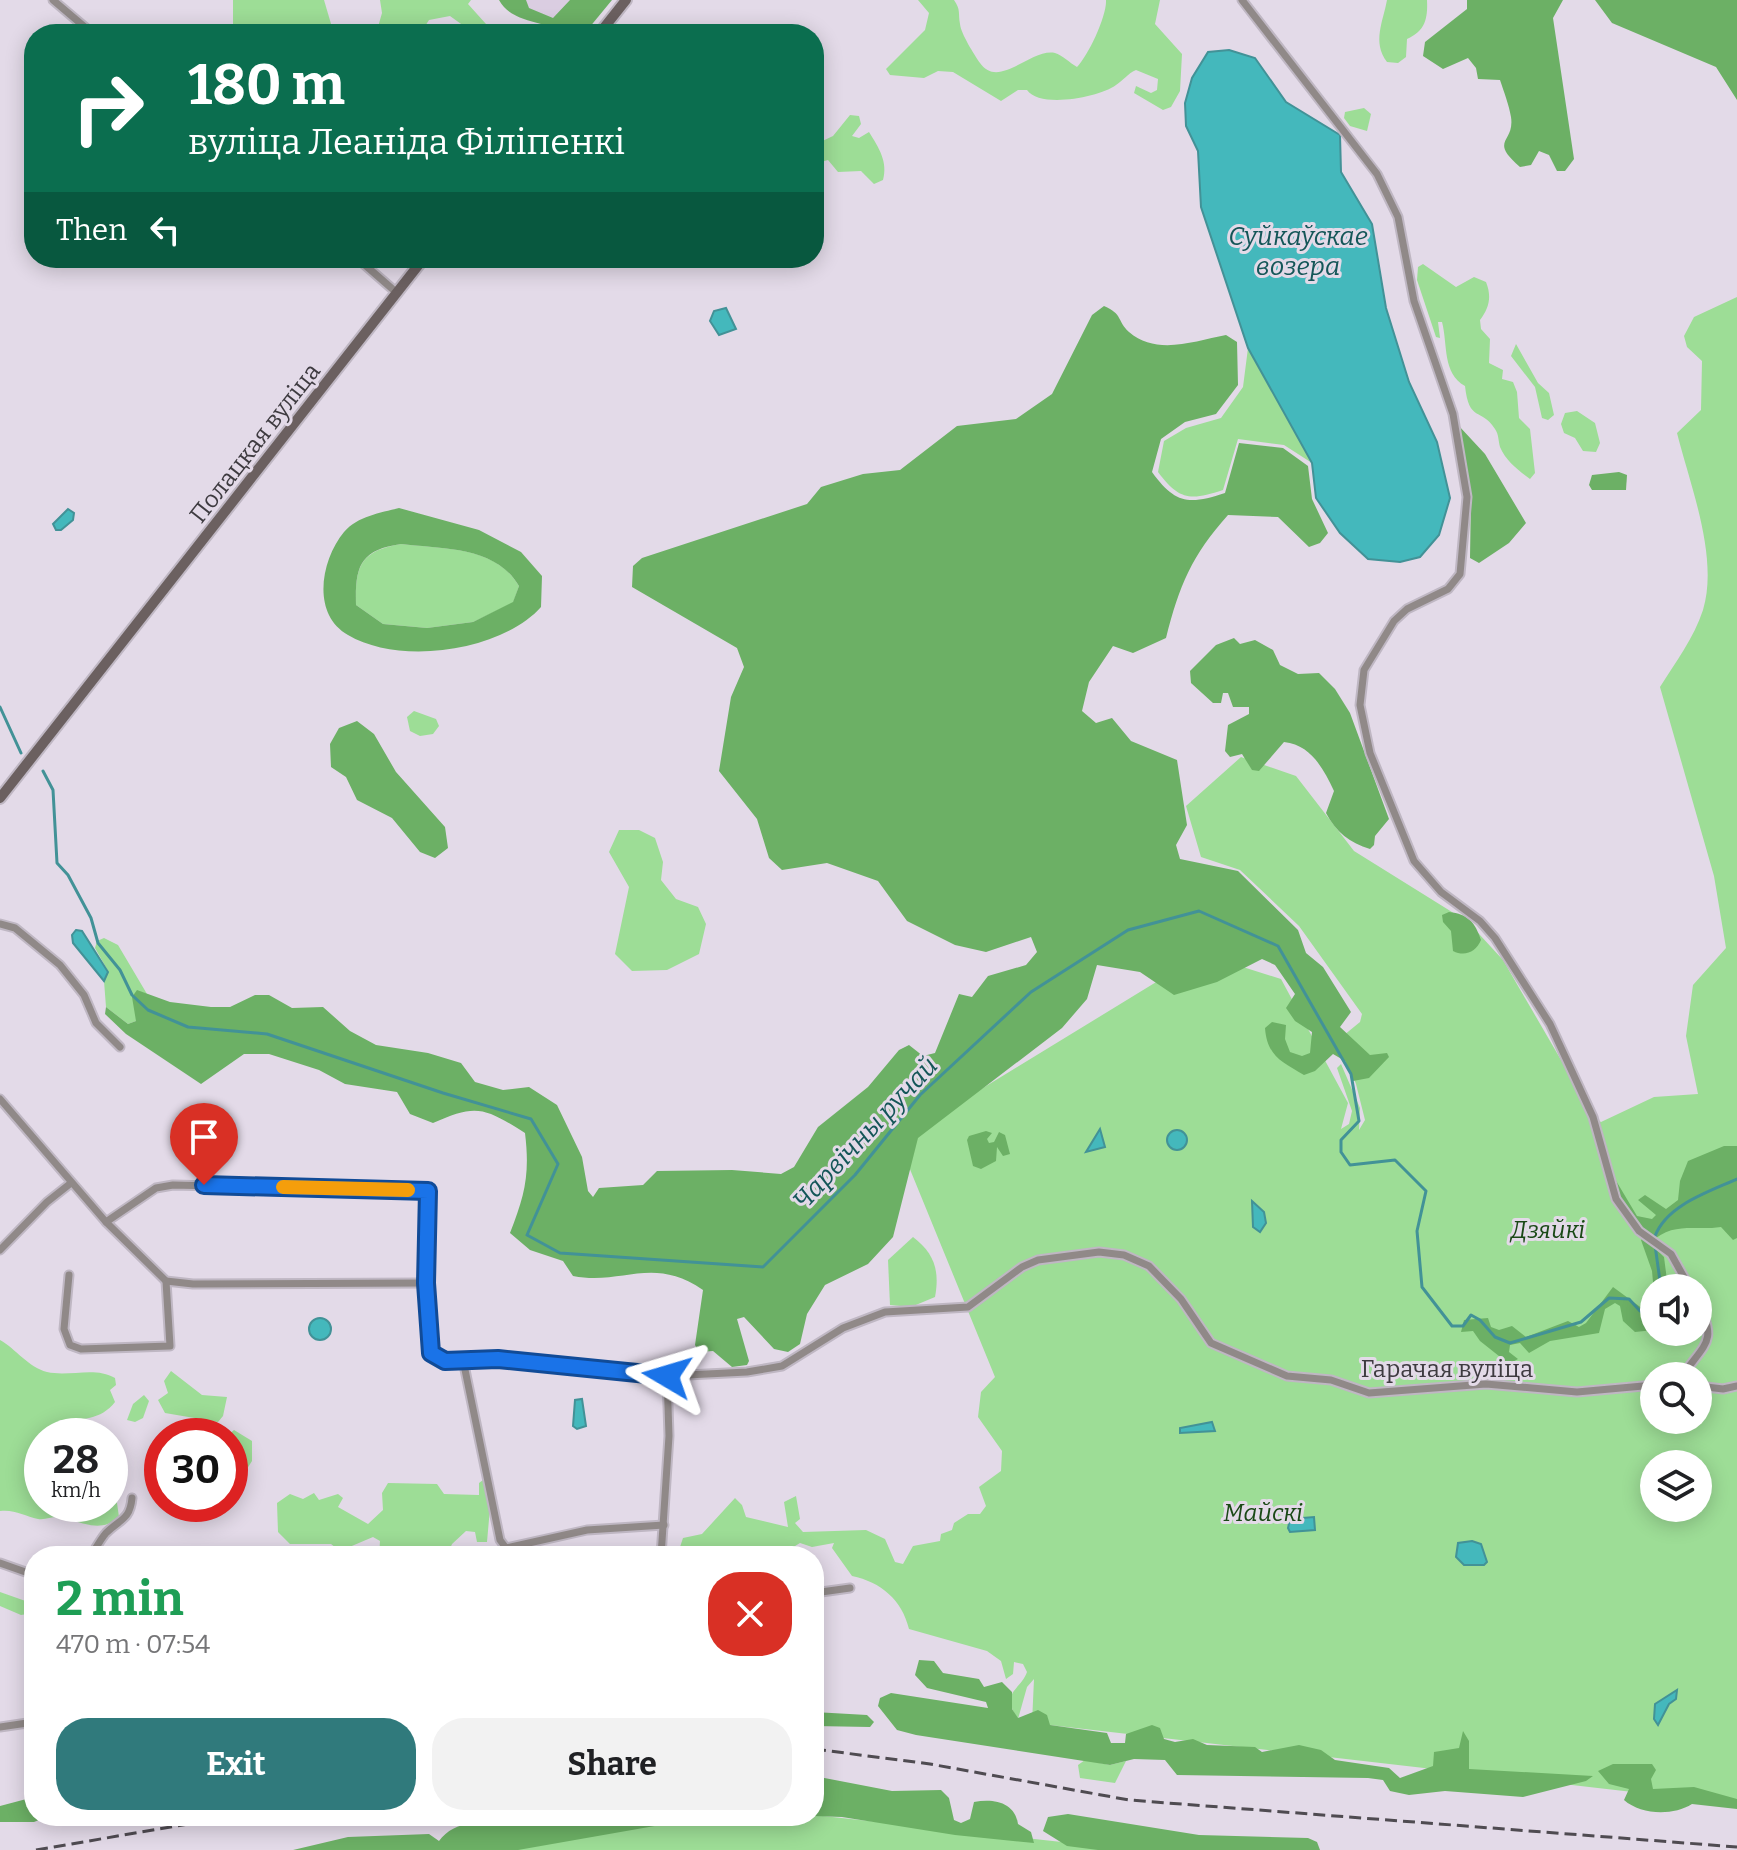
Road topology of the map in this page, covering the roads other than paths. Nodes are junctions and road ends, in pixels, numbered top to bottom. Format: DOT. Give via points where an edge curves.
graph roads {
  1 [pos="53,0"];
  2 [pos="626,0"];
  3 [pos="1242,0"];
  4 [pos="81,24"];
  5 [pos="607,24"];
  6 [pos="368,268"];
  7 [pos="416,268"];
  8 [pos="397,293"];
  9 [pos="0,798"];
  10 [pos="0,924"];
  11 [pos="120,1047"];
  12 [pos="1,1103"];
  13 [pos="71,1183"];
  14 [pos="106,1222"];
  15 [pos="0,1250"];
  16 [pos="1682,1274"];
  17 [pos="69,1275"];
  18 [pos="166,1281"];
  19 [pos="426,1283"];
  20 [pos="463,1360"];
  21 [pos="667,1376"];
  22 [pos="1640,1386"];
  23 [pos="1737,1386"];
  24 [pos="1712,1388"];
  25 [pos="132,1498"];
  26 [pos="664,1525"];
  27 [pos="97,1546"];
  28 [pos="504,1546"];
  29 [pos="515,1546"];
  30 [pos="662,1546"];
  31 [pos="0,1563"];
  32 [pos="24,1571"];
  33 [pos="850,1588"];
  34 [pos="824,1592"];
  35 [pos="24,1723"];
  36 [pos="0,1727"];
  1 -- 4 [label="street"];
  2 -- 5 [label="main road"];
  3 -- 16 [label="street" via="1382,185 1398,217 1414,301 1456,428 1467,497 1460,574 1448,589 1394,621 1364,670 1360,705 1370,753 1414,861 1495,938 1550,1024 1593,1117 1616,1199 1639,1231 1671,1254"];
  6 -- 8 [label="street"];
  7 -- 8 [label="main road, Полацкая вуліца"];
  8 -- 9 [label="main road, Полацкая вуліца"];
  10 -- 11 [label="street" via="15,928 60,965 84,995 96,1023"];
  12 -- 13 [label="street"];
  13 -- 14 [label="street"];
  13 -- 15 [label="street"];
  14 -- 18 [label="street"];
  14 -- 19 [label="street" via="156,1188 173,1185 428,1191"];
  17 -- 18 [label="street" via="64,1329 70,1345 81,1349 170,1346"];
  18 -- 19 [label="street"];
  19 -- 20 [label="street" via="431,1353 445,1361"];
  20 -- 21 [label="street"];
  20 -- 28 [label="street"];
  21 -- 22 [label="street, Гарачая вуліца" via="782,1366 843,1328 885,1312 968,1307 1030,1264 1099,1252 1149,1266 1181,1299 1211,1343 1287,1376 1331,1380 1369,1393 1486,1384 1577,1392"];
  21 -- 26 [label="street"];
  23 -- 24 [label="street"];
  25 -- 27 [label="street" via="123,1522"];
  26 -- 29 [label="street" via="587,1530"];
  26 -- 30 [label="street"];
  31 -- 32 [label="street"];
  33 -- 34 [label="street"];
  35 -- 36 [label="street"];
}
